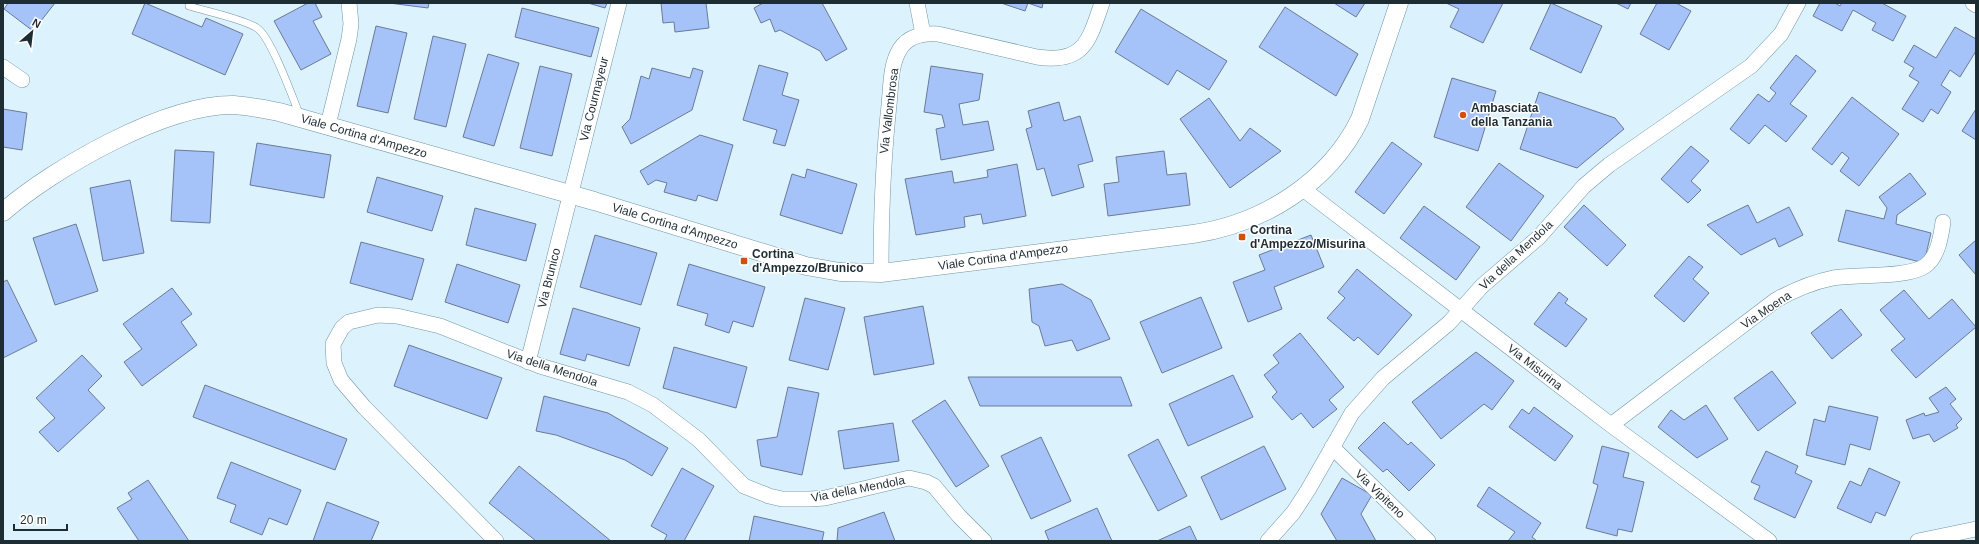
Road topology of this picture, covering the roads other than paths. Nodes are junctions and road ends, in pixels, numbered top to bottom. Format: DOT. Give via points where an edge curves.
graph roads {
  1 [pos="349,3"];
  2 [pos="620,3"];
  3 [pos="917,3"];
  4 [pos="1102,3"];
  5 [pos="1399,3"];
  6 [pos="1798,3"];
  7 [pos="1973,3"];
  8 [pos="1976,5"];
  9 [pos="189,6"];
  10 [pos="924,34"];
  11 [pos="3,67"];
  12 [pos="22,80"];
  13 [pos="300,118"];
  14 [pos="328,125"];
  15 [pos="1303,189"];
  16 [pos="571,194"];
  17 [pos="3,212"];
  18 [pos="1943,222"];
  19 [pos="881,273"];
  20 [pos="1461,310"];
  21 [pos="528,362"];
  22 [pos="1611,425"];
  23 [pos="1332,447"];
  24 [pos="1976,529"];
  25 [pos="496,541"];
  26 [pos="984,541"];
  27 [pos="1268,541"];
  28 [pos="1428,541"];
  29 [pos="1769,541"];
  30 [pos="1918,541"];
  1 -- 14 [label="street" via="351,24 348,45"];
  2 -- 16 [label="street, Via Courmayeur"];
  3 -- 10 [label="street"];
  4 -- 10 [label="street, Via Vallombrosa" via="1086,44 1075,54 1064,58 1037,57 943,34"];
  5 -- 15 [label="street, Viale Cortina d'Ampezzo" via="1356,127 1337,154"];
  6 -- 20 [label="street, Via della Mendola" via="1781,34 1751,66 1584,186 1539,237 1482,286"];
  7 -- 8 [label="street"];
  9 -- 13 [label="lane" via="257,28 270,46"];
  10 -- 19 [label="street, Via Vallombrosa" via="905,43 893,66 883,163"];
  11 -- 12 [label="street"];
  13 -- 14 [label="street, Viale Cortina d'Ampezzo"];
  13 -- 17 [label="street, Viale Cortina d'Ampezzo" via="233,105 178,114 132,133 71,165 35,186"];
  14 -- 16 [label="street, Viale Cortina d'Ampezzo"];
  15 -- 19 [label="street, Viale Cortina d'Ampezzo" via="1267,210 1229,226 1206,232"];
  15 -- 20 [label="street, Via Misurina"];
  16 -- 19 [label="street, Viale Cortina d'Ampezzo" via="806,266 840,272"];
  16 -- 21 [label="street, Via Brunico"];
  18 -- 22 [label="street, Via Moena" via="1936,252 1932,260 1923,267 1909,271 1834,278 1791,292 1770,305"];
  20 -- 22 [label="street, Via Misurina"];
  20 -- 23 [label="street, Via della Mendola" via="1383,378 1352,414"];
  21 -- 25 [label="street, Via della Mendola" via="440,326 397,316 378,315 349,322 342,328 333,344 332,358 350,392"];
  21 -- 26 [label="street, Via della Mendola" via="639,397 699,440 738,481 752,490 782,499 810,500 909,478 918,479 934,486"];
  22 -- 29 [label="street, Via Misurina"];
  23 -- 27 [label="street, Via della Mendola" via="1319,473 1293,512"];
  23 -- 28 [label="street, Via Vipiteno"];
  24 -- 30 [label="street"];
}
